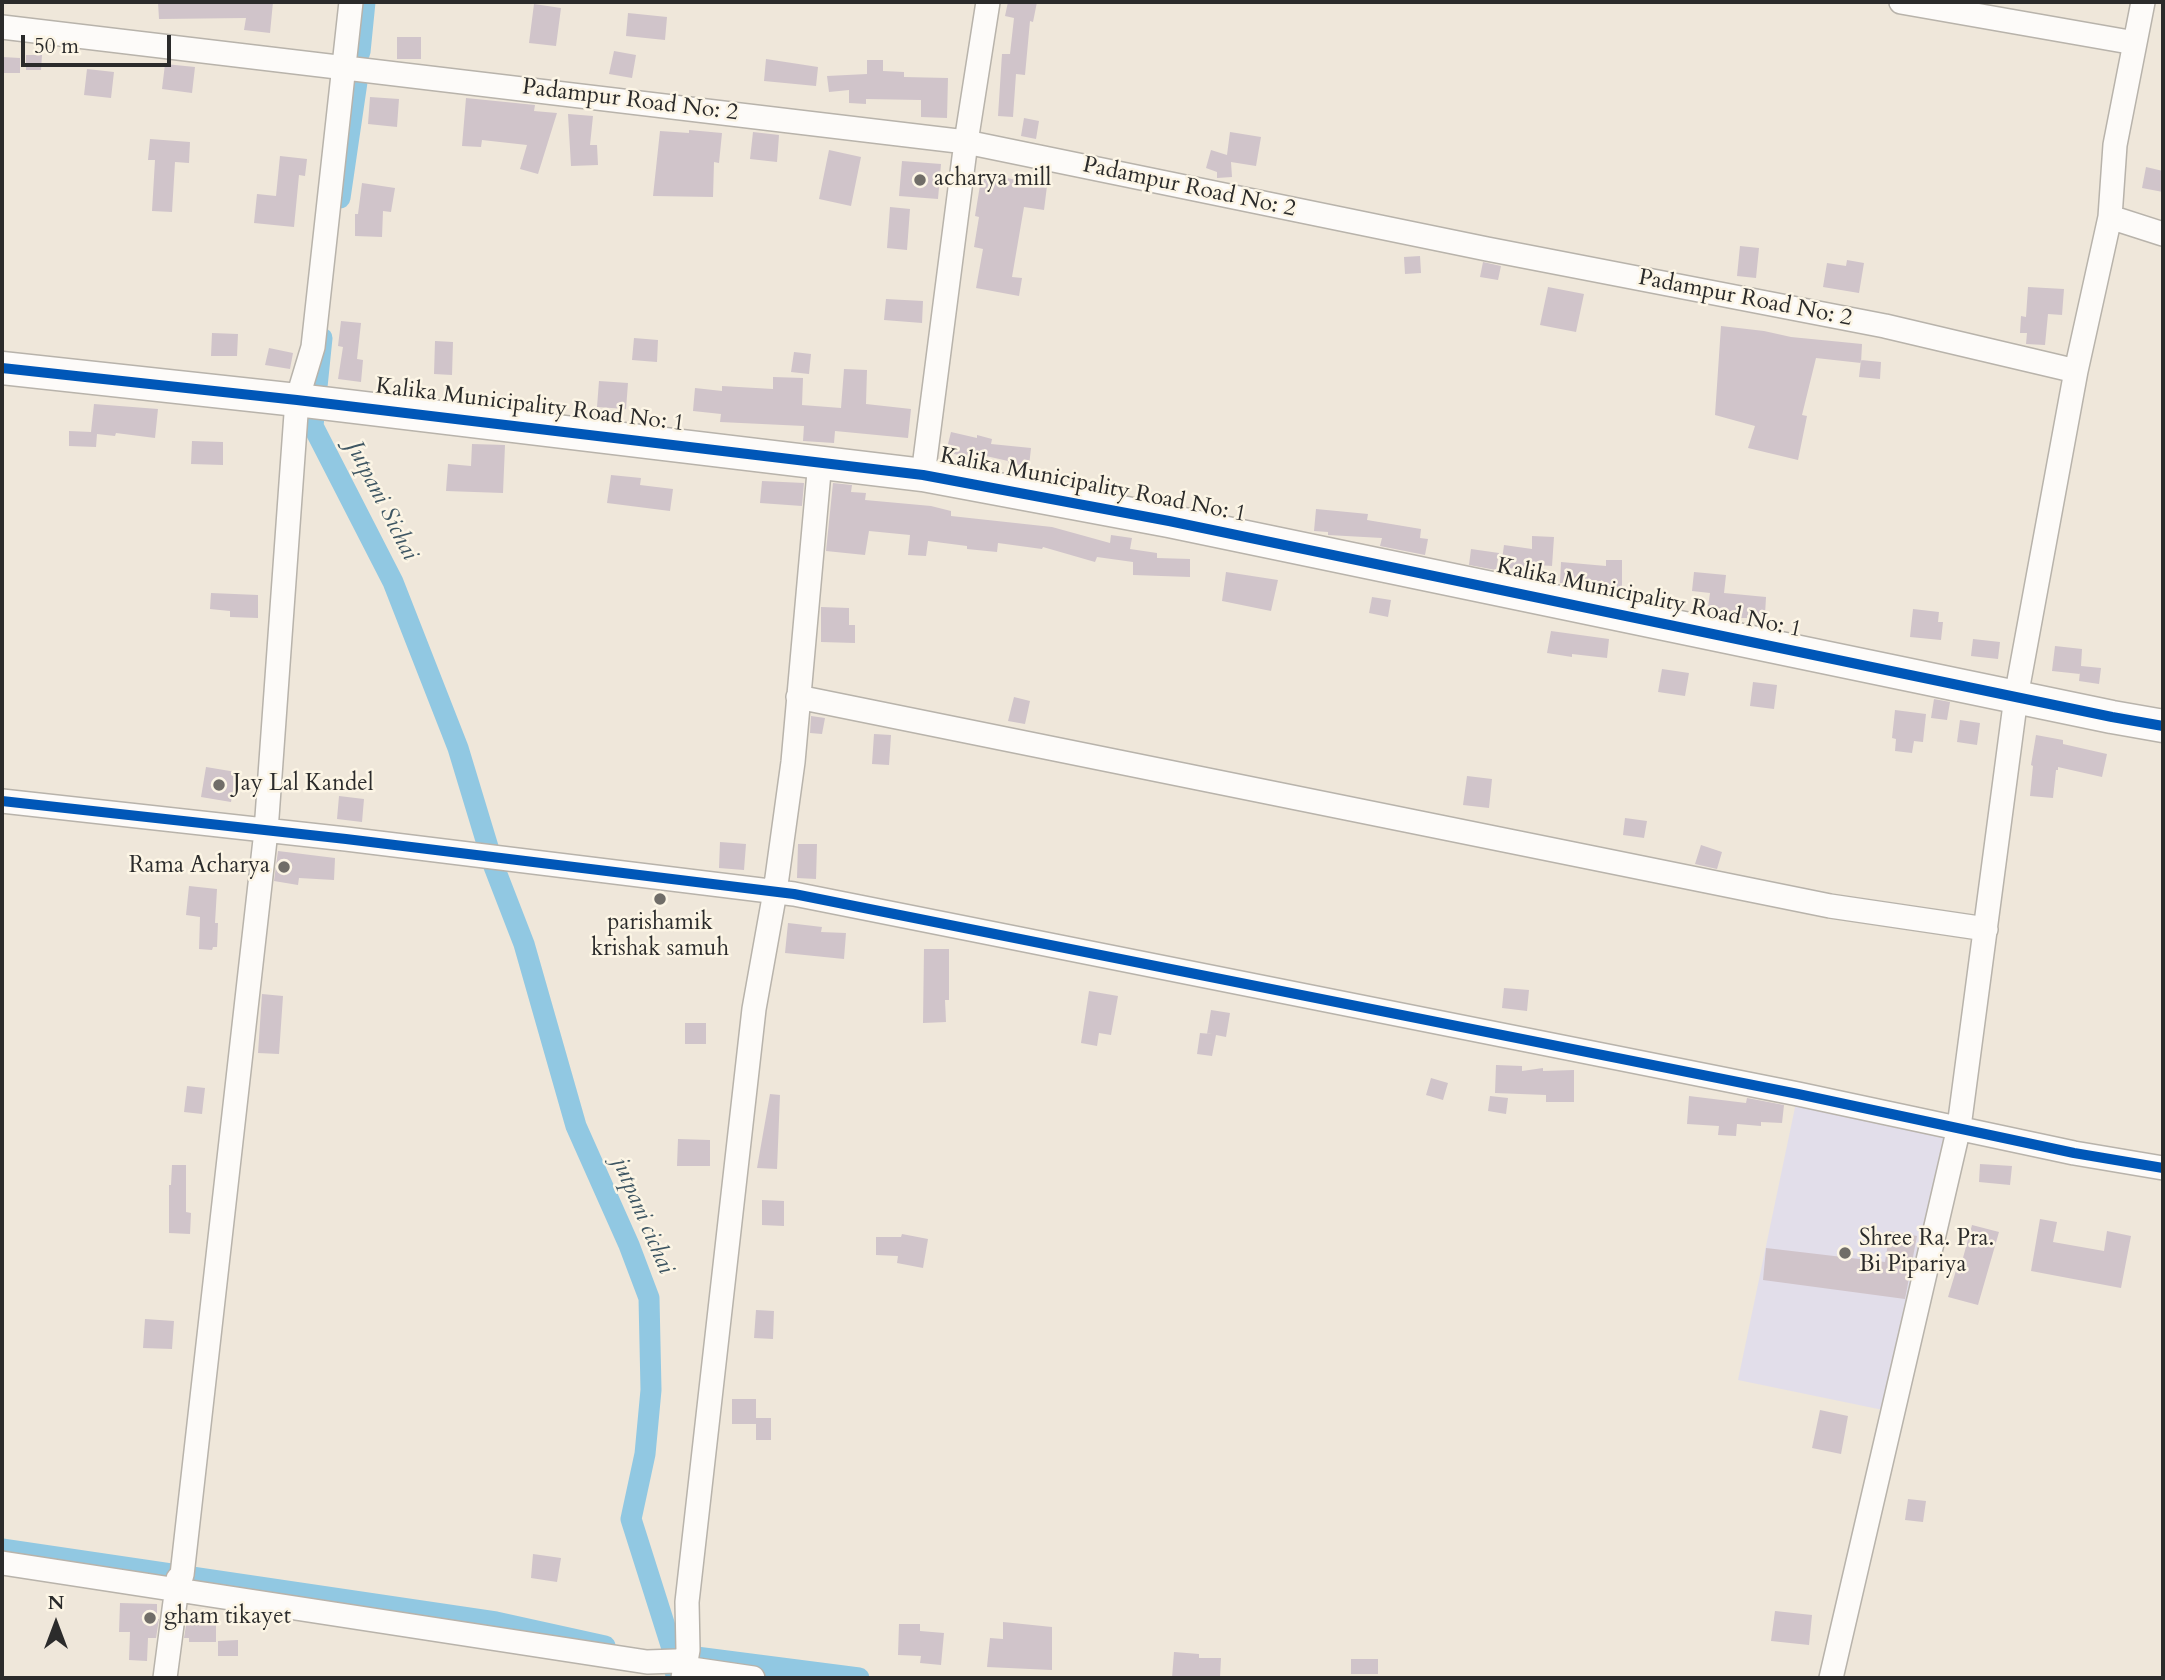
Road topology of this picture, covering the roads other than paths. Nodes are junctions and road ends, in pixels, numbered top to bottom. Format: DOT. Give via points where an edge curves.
graph roads {
  1 [pos="351,2"];
  2 [pos="988,2"];
  3 [pos="1902,2"];
  4 [pos="2143,2"];
  5 [pos="2,27"];
  6 [pos="2135,43"];
  7 [pos="344,67"];
  8 [pos="966,142"];
  9 [pos="2110,217"];
  10 [pos="2163,234"];
  11 [pos="2,368"];
  12 [pos="2076,372"];
  13 [pos="297,400"];
  14 [pos="820,461"];
  15 [pos="923,475"];
  16 [pos="2016,697"];
  17 [pos="798,698"];
  18 [pos="2163,726"];
  19 [pos="2,801"];
  20 [pos="266,831"];
  21 [pos="775,892"];
  22 [pos="1986,929"];
  23 [pos="1959,1126"];
  24 [pos="2163,1168"];
  25 [pos="2,1563"];
  26 [pos="177,1590"];
  27 [pos="686,1664"];
  28 [pos="165,1678"];
  29 [pos="753,1678"];
  30 [pos="1831,1678"];
  1 -- 7 [label="street"];
  2 -- 8 [label="street"];
  3 -- 6 [label="street"];
  4 -- 6 [label="street"];
  5 -- 7 [label="street, Padampur Road No: 2"];
  6 -- 9 [label="street" via="2115,145"];
  7 -- 8 [label="street, Padampur Road No: 2"];
  7 -- 13 [label="street" via="313,347"];
  8 -- 12 [label="street, Padampur Road No: 2" via="1885,326"];
  8 -- 15 [label="street"];
  9 -- 10 [label="street"];
  9 -- 12 [label="street"];
  11 -- 13 [label="street, Kalika Municipality Road No: 1"];
  12 -- 16 [label="street"];
  13 -- 14 [label="street, Kalika Municipality Road No: 1"];
  13 -- 20 [label="street"];
  14 -- 15 [label="street, Kalika Municipality Road No: 1"];
  14 -- 17 [label="street"];
  15 -- 16 [label="street, Kalika Municipality Road No: 1" via="1169,521"];
  16 -- 18 [label="street, Kalika Municipality Road No: 1"];
  16 -- 22 [label="street"];
  17 -- 21 [label="street"];
  17 -- 22 [label="street" via="1830,906"];
  19 -- 20 [label="street"];
  20 -- 21 [label="street"];
  20 -- 26 [label="street"];
  21 -- 23 [label="street"];
  21 -- 27 [label="street" via="754,1009 712,1373 687,1602"];
  22 -- 23 [label="street"];
  23 -- 24 [label="street"];
  23 -- 30 [label="street"];
  25 -- 26 [label="street"];
  26 -- 27 [label="street" via="647,1662"];
  26 -- 28 [label="street"];
  27 -- 29 [label="street"];
}
